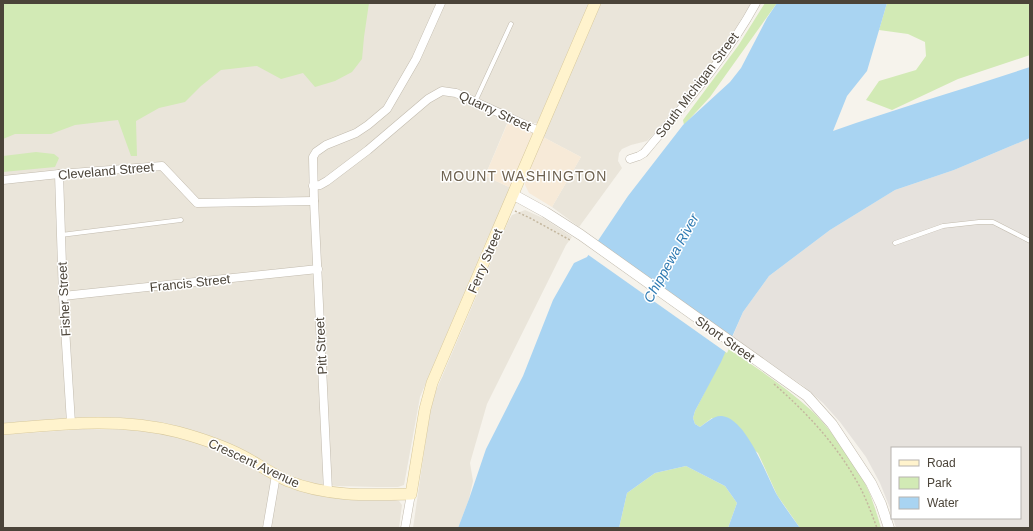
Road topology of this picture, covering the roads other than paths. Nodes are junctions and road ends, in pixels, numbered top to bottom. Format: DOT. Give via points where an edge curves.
graph roads {
  1 [pos="441,3"];
  2 [pos="595,3"];
  3 [pos="756,3"];
  4 [pos="511,24"];
  5 [pos="475,102"];
  6 [pos="541,132"];
  7 [pos="630,159"];
  8 [pos="59,174"];
  9 [pos="3,180"];
  10 [pos="313,186"];
  11 [pos="514,194"];
  12 [pos="314,201"];
  13 [pos="181,220"];
  14 [pos="61,235"];
  15 [pos="1030,241"];
  16 [pos="895,243"];
  17 [pos="318,269"];
  18 [pos="63,296"];
  19 [pos="71,424"];
  20 [pos="3,429"];
  21 [pos="276,475"];
  22 [pos="328,491"];
  23 [pos="411,494"];
  24 [pos="266,528"];
  25 [pos="404,528"];
  26 [pos="889,528"];
  1 -- 10 [label="street, Pitt Street" via="411,69 387,109 356,133 326,145 316,152 312,160"];
  2 -- 6 [label="main road, Ferry Street"];
  3 -- 7 [label="street, South Michigan Street" via="730,45 674,117 644,153"];
  4 -- 5 [label="lane"];
  5 -- 6 [label="street, Quarry Street"];
  5 -- 10 [label="street, Quarry Street" via="449,91 428,99 368,150 327,181"];
  6 -- 11 [label="main road, Ferry Street"];
  8 -- 9 [label="street, Cleveland Street"];
  8 -- 12 [label="street, Cleveland Street" via="162,166 197,203"];
  8 -- 14 [label="street, Fisher Street"];
  10 -- 12 [label="street, Pitt Street"];
  11 -- 23 [label="main road, Ferry Street" via="428,397"];
  11 -- 26 [label="street, Short Street" via="545,212 579,239 807,396 832,424 870,483"];
  12 -- 17 [label="street, Pitt Street"];
  13 -- 14 [label="lane"];
  14 -- 18 [label="street, Fisher Street"];
  15 -- 16 [label="lane" via="993,222 979,222 943,226"];
  17 -- 18 [label="street, Francis Street"];
  17 -- 22 [label="street, Pitt Street"];
  18 -- 19 [label="street, Fisher Street"];
  19 -- 20 [label="main road, Crescent Avenue"];
  19 -- 21 [label="main road, Crescent Avenue" via="116,423 177,432 230,450"];
  21 -- 22 [label="main road, Crescent Avenue" via="307,487"];
  21 -- 24 [label="street"];
  22 -- 23 [label="main road, Crescent Avenue" via="351,494"];
  23 -- 25 [label="street, Ferry Street"];
}
